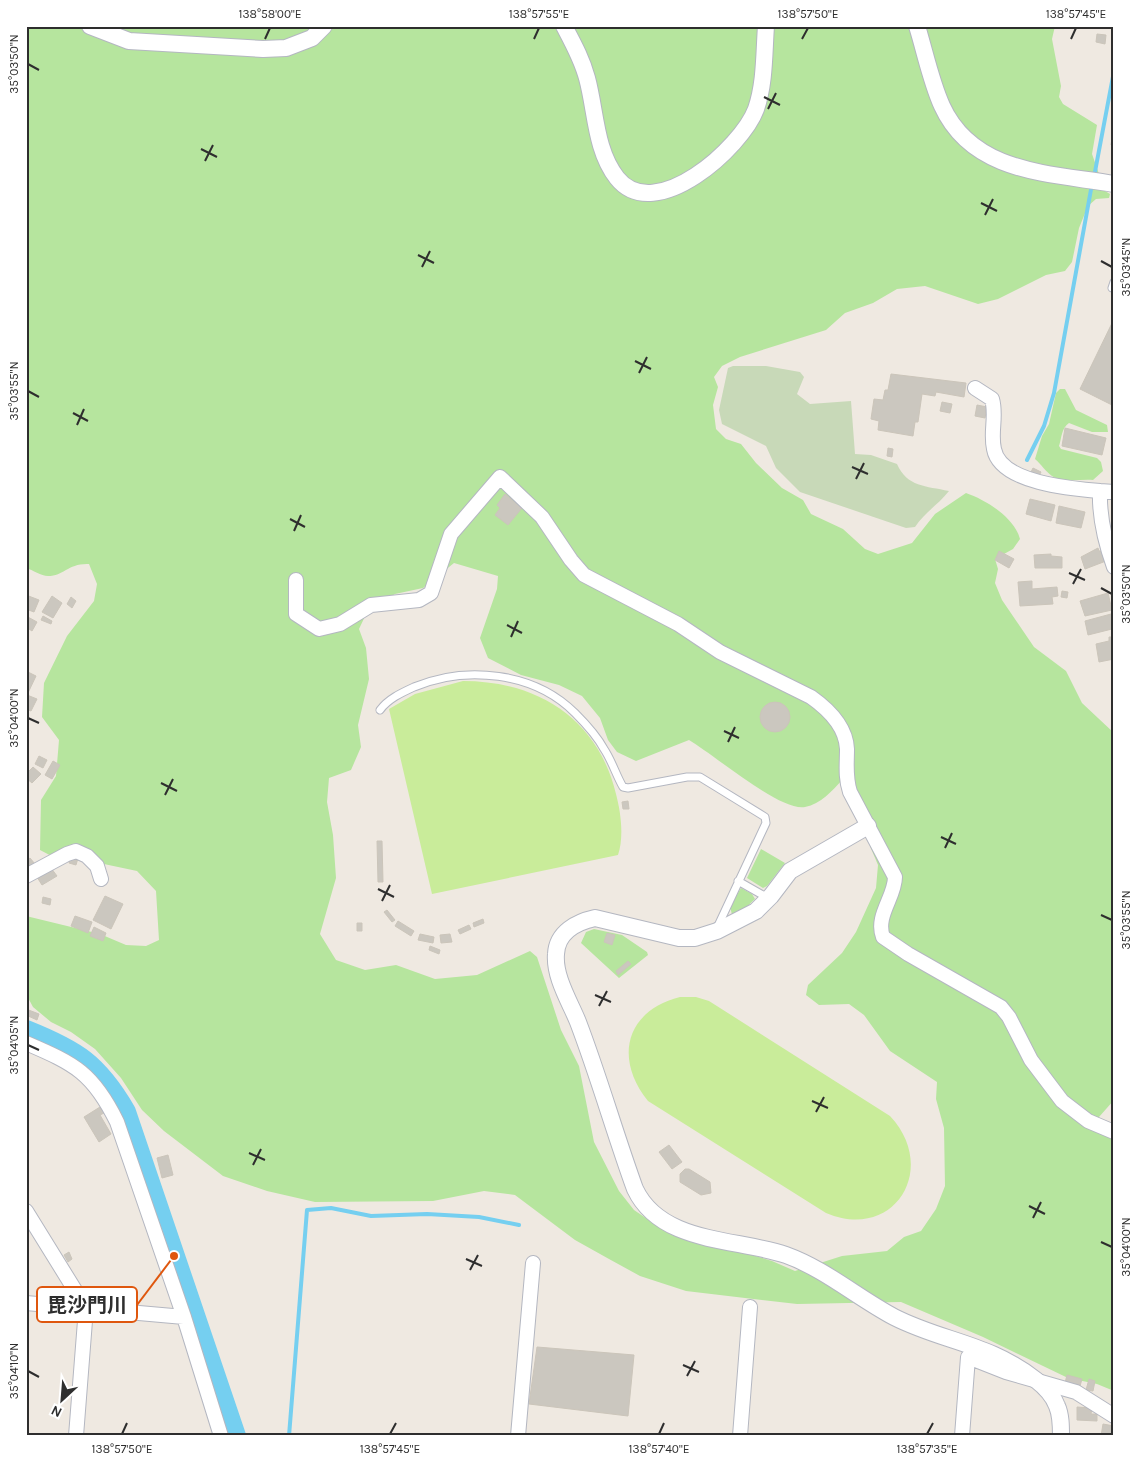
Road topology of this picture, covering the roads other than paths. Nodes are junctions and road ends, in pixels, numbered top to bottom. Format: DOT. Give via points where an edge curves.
graph roads {
  1 [pos="90,26"];
  2 [pos="324,26"];
  3 [pos="564,26"];
  4 [pos="766,26"];
  5 [pos="917,26"];
  6 [pos="1114,184"];
  7 [pos="975,388"];
  8 [pos="1107,491"];
  9 [pos="1114,567"];
  10 [pos="296,580"];
  11 [pos="380,710"];
  12 [pos="868,826"];
  13 [pos="26,876"];
  14 [pos="100,879"];
  15 [pos="738,881"];
  16 [pos="769,899"];
  17 [pos="717,931"];
  18 [pos="26,1043"];
  19 [pos="1114,1132"];
  20 [pos="26,1211"];
  21 [pos="533,1264"];
  22 [pos="26,1303"];
  23 [pos="750,1307"];
  24 [pos="86,1308"];
  25 [pos="184,1317"];
  26 [pos="1035,1379"];
  27 [pos="1114,1416"];
  28 [pos="76,1436"];
  29 [pos="221,1436"];
  30 [pos="518,1436"];
  31 [pos="740,1436"];
  32 [pos="962,1436"];
  33 [pos="1061,1436"];
  1 -- 2 [label="street" via="129,40 263,50 286,48 312,38"];
  3 -- 4 [label="street" via="587,78 607,164 618,180 634,190 649,192 666,191 684,184 738,138 756,110"];
  5 -- 6 [label="street" via="942,106 966,140 1003,164"];
  7 -- 8 [label="street" via="992,399 995,410 994,449 1002,464 1043,484"];
  8 -- 9 [label="street" via="1102,528"];
  10 -- 12 [label="street" via="296,614 319,629 340,624 370,605 419,600 431,593 451,534 500,477 542,518 584,575 824,706 845,736 848,786"];
  11 -- 15 [label="lane" via="402,693 445,677 500,676 528,683 574,712 605,750 623,787 700,777 765,817 766,824"];
  12 -- 16 [label="street" via="790,871"];
  12 -- 19 [label="street" via="895,876 880,926 883,937 1001,1007 1031,1060 1062,1101 1088,1121"];
  13 -- 14 [label="street" via="76,851 97,866"];
  15 -- 16 [label="lane"];
  15 -- 17 [label="lane"];
  16 -- 17 [label="street" via="756,911"];
  17 -- 26 [label="street" via="695,938 678,938 595,918 572,926 557,945 558,972 641,1201 661,1219 678,1228 803,1262 895,1317 978,1346 1015,1364"];
  18 -- 25 [label="street" via="61,1058 83,1072 106,1100 117,1122"];
  20 -- 24 [label="street"];
  21 -- 30 [label="street"];
  22 -- 24 [label="street"];
  23 -- 31 [label="street"];
  24 -- 25 [label="street"];
  24 -- 28 [label="street"];
  25 -- 29 [label="street"];
  26 -- 27 [label="street" via="1076,1392"];
  26 -- 32 [label="street" via="968,1357"];
  26 -- 33 [label="street" via="1046,1388 1057,1405"];
}
